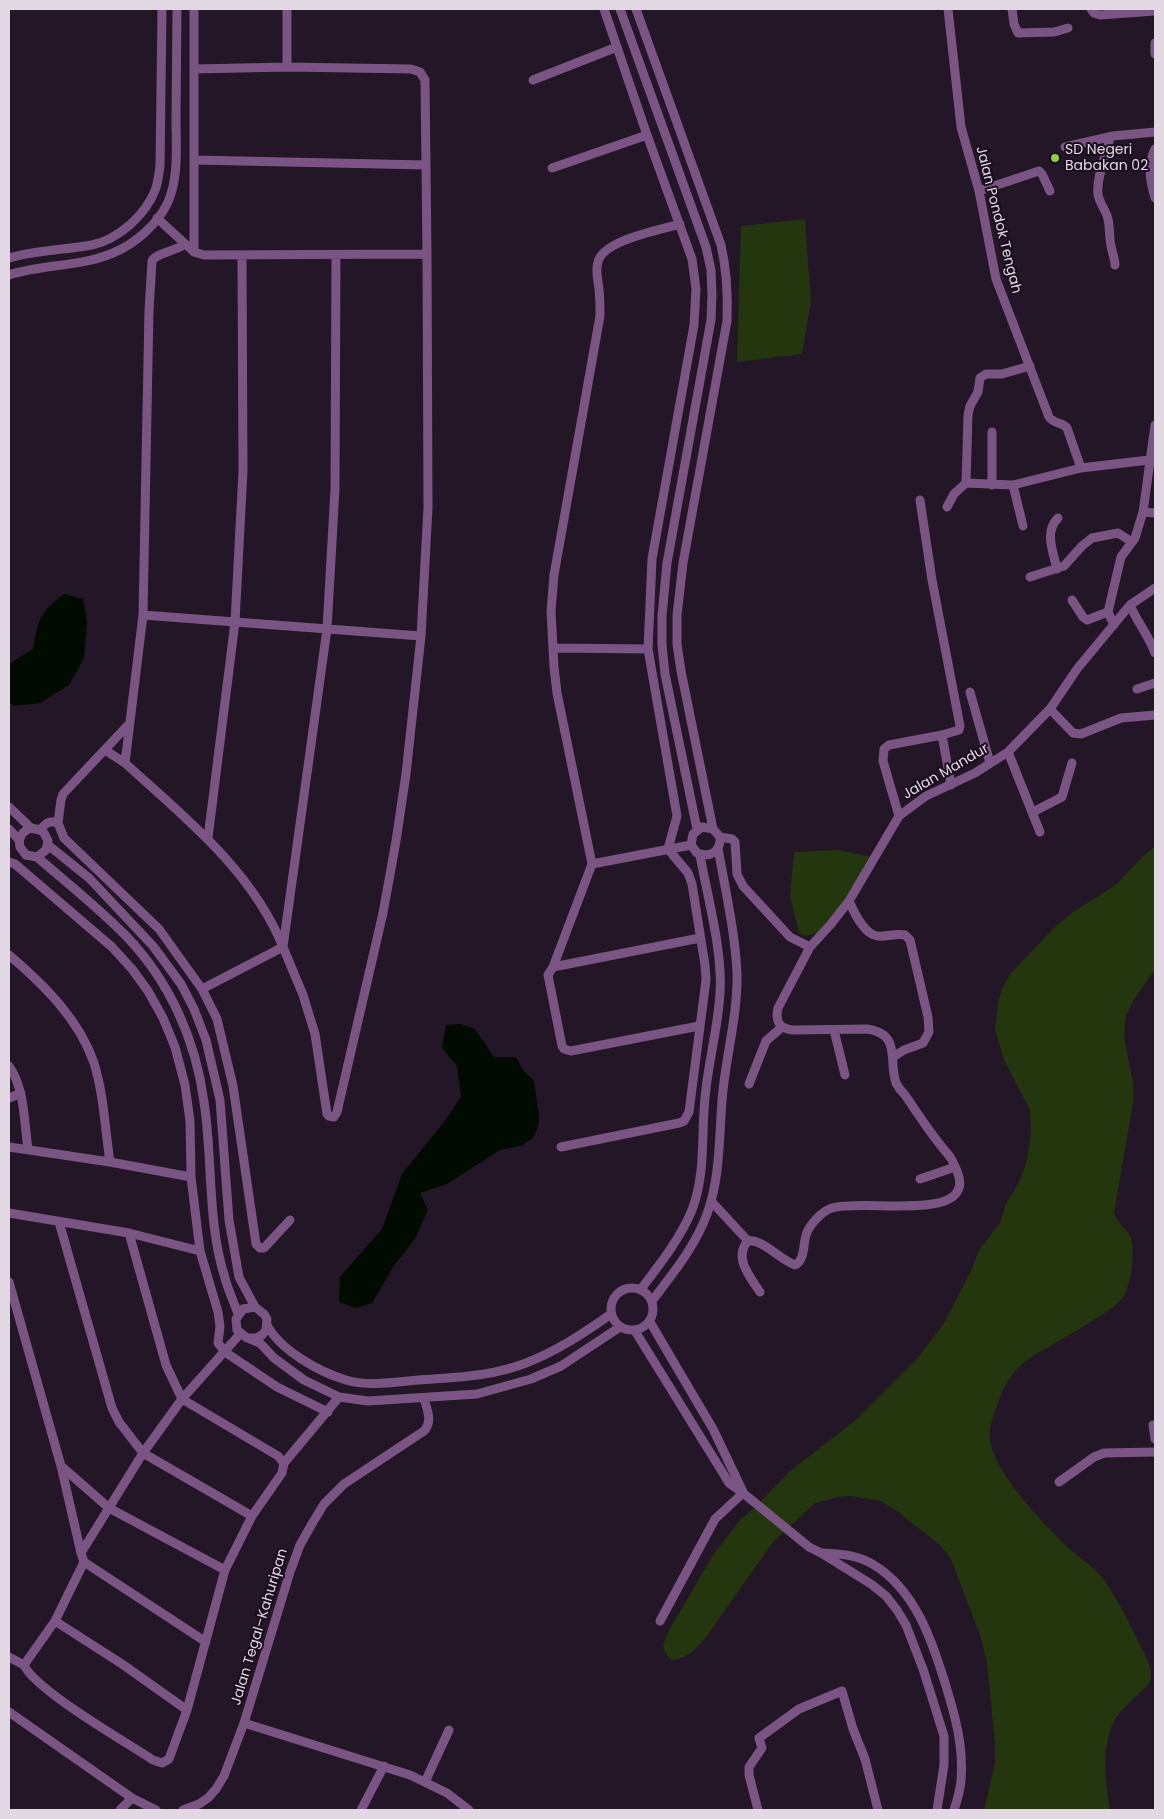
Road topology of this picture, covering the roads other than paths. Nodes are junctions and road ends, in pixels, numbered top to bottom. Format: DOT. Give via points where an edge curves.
graph roads {
  1 [pos="162,9"];
  2 [pos="177,9"];
  3 [pos="194,9"];
  4 [pos="288,9"];
  5 [pos="604,9"];
  6 [pos="620,9"];
  7 [pos="636,9"];
  8 [pos="948,9"];
  9 [pos="1012,9"];
  10 [pos="1091,9"];
  11 [pos="1155,11"];
  12 [pos="1068,28"];
  13 [pos="617,47"];
  14 [pos="287,67"];
  15 [pos="195,70"];
  16 [pos="533,80"];
  17 [pos="1155,132"];
  18 [pos="647,135"];
  19 [pos="1110,137"];
  20 [pos="1065,147"];
  21 [pos="1155,149"];
  22 [pos="194,160"];
  23 [pos="426,166"];
  24 [pos="552,168"];
  25 [pos="1050,191"];
  26 [pos="979,192"];
  27 [pos="1155,198"];
  28 [pos="157,218"];
  29 [pos="680,224"];
  30 [pos="185,244"];
  31 [pos="194,252"];
  32 [pos="428,254"];
  33 [pos="336,255"];
  34 [pos="242,256"];
  35 [pos="9,258"];
  36 [pos="1115,265"];
  37 [pos="9,275"];
  38 [pos="1030,366"];
  39 [pos="1155,425"];
  40 [pos="992,432"];
  41 [pos="1149,460"];
  42 [pos="1081,468"];
  43 [pos="966,484"];
  44 [pos="992,485"];
  45 [pos="1013,485"];
  46 [pos="920,500"];
  47 [pos="947,507"];
  48 [pos="1143,512"];
  49 [pos="1155,514"];
  50 [pos="1058,518"];
  51 [pos="1023,526"];
  52 [pos="1132,542"];
  53 [pos="1057,569"];
  54 [pos="1030,577"];
  55 [pos="1155,588"];
  56 [pos="1072,600"];
  57 [pos="1130,605"];
  58 [pos="1108,612"];
  59 [pos="143,615"];
  60 [pos="235,622"];
  61 [pos="1114,625"];
  62 [pos="327,629"];
  63 [pos="421,636"];
  64 [pos="554,648"];
  65 [pos="648,649"];
  66 [pos="1155,653"];
  67 [pos="1155,683"];
  68 [pos="1137,689"];
  69 [pos="970,692"];
  70 [pos="1050,709"];
  71 [pos="1155,715"];
  72 [pos="129,724"];
  73 [pos="942,735"];
  74 [pos="105,750"];
  75 [pos="1008,752"];
  76 [pos="125,763"];
  77 [pos="990,763"];
  78 [pos="1072,763"];
  79 [pos="951,785"];
  80 [pos="9,806"];
  81 [pos="1033,812"];
  82 [pos="899,816"];
  83 [pos="58,823"];
  84 [pos="9,829"];
  85 [pos="36,829"];
  86 [pos="697,829"];
  87 [pos="713,829"];
  88 [pos="1040,832"];
  89 [pos="720,837"];
  90 [pos="208,838"];
  91 [pos="19,840"];
  92 [pos="48,845"];
  93 [pos="691,845"];
  94 [pos="718,848"];
  95 [pos="668,849"];
  96 [pos="700,854"];
  97 [pos="37,857"];
  98 [pos="9,862"];
  99 [pos="592,864"];
  100 [pos="849,900"];
  101 [pos="700,938"];
  102 [pos="282,947"];
  103 [pos="810,947"];
  104 [pos="9,955"];
  105 [pos="553,967"];
  106 [pos="202,990"];
  107 [pos="700,1026"];
  108 [pos="782,1027"];
  109 [pos="834,1030"];
  110 [pos="893,1057"];
  111 [pos="9,1066"];
  112 [pos="845,1075"];
  113 [pos="749,1084"];
  114 [pos="20,1093"];
  115 [pos="9,1098"];
  116 [pos="9,1147"];
  117 [pos="560,1147"];
  118 [pos="28,1149"];
  119 [pos="110,1162"];
  120 [pos="955,1167"];
  121 [pos="190,1177"];
  122 [pos="920,1179"];
  123 [pos="711,1201"];
  124 [pos="9,1213"];
  125 [pos="290,1220"];
  126 [pos="59,1222"];
  127 [pos="130,1233"];
  128 [pos="748,1241"];
  129 [pos="200,1251"];
  130 [pos="9,1282"];
  131 [pos="641,1289"];
  132 [pos="760,1292"];
  133 [pos="652,1301"];
  134 [pos="255,1307"];
  135 [pos="238,1314"];
  136 [pos="611,1314"];
  137 [pos="650,1322"];
  138 [pos="267,1325"];
  139 [pos="620,1327"];
  140 [pos="635,1331"];
  141 [pos="240,1334"];
  142 [pos="250,1339"];
  143 [pos="225,1352"];
  144 [pos="339,1397"];
  145 [pos="424,1398"];
  146 [pos="182,1400"];
  147 [pos="328,1412"];
  148 [pos="1153,1425"];
  149 [pos="1155,1439"];
  150 [pos="1155,1452"];
  151 [pos="143,1453"];
  152 [pos="284,1463"];
  153 [pos="61,1466"];
  154 [pos="1059,1482"];
  155 [pos="743,1492"];
  156 [pos="110,1508"];
  157 [pos="252,1516"];
  158 [pos="820,1552"];
  159 [pos="82,1557"];
  160 [pos="225,1570"];
  161 [pos="660,1620"];
  162 [pos="55,1621"];
  163 [pos="206,1642"];
  164 [pos="9,1657"];
  165 [pos="24,1664"];
  166 [pos="187,1710"];
  167 [pos="9,1712"];
  168 [pos="244,1723"];
  169 [pos="449,1730"];
  170 [pos="384,1766"];
  171 [pos="425,1782"];
  172 [pos="132,1798"];
  173 [pos="120,1810"];
  174 [pos="156,1810"];
  175 [pos="183,1810"];
  176 [pos="361,1810"];
  177 [pos="469,1810"];
  178 [pos="758,1810"];
  179 [pos="878,1810"];
  180 [pos="937,1810"];
  181 [pos="954,1810"];
  1 -- 35 [label="street" via="160,166 156,188 148,204 110,239"];
  2 -- 28 [label="street" via="176,162 168,204"];
  3 -- 15 [label="street"];
  4 -- 14 [label="street"];
  5 -- 13 [label="street"];
  6 -- 86 [label="street" via="694,212 711,270 711,320 667,563 662,616 665,674"];
  7 -- 87 [label="street" via="721,245 726,269 727,321 683,563 677,615 681,671"];
  8 -- 26 [label="street, Jalan Pondok Tengah" via="961,127"];
  9 -- 12 [label="street" via="1018,33 1054,32"];
  10 -- 11 [label="street" via="1100,15"];
  13 -- 16 [label="street"];
  13 -- 18 [label="street"];
  14 -- 15 [label="street"];
  14 -- 23 [label="street" via="411,69 420,72 425,80"];
  15 -- 22 [label="street"];
  17 -- 19 [label="street"];
  18 -- 24 [label="street"];
  18 -- 29 [label="street"];
  19 -- 20 [label="street"];
  19 -- 36 [label="street" via="1098,193 1108,221"];
  21 -- 27 [label="street" via="1150,168"];
  22 -- 23 [label="street"];
  22 -- 31 [label="street"];
  23 -- 32 [label="street"];
  25 -- 26 [label="street" via="1039,171"];
  26 -- 38 [label="street, Jalan Pondok Tengah" via="996,279"];
  28 -- 30 [label="street"];
  28 -- 37 [label="street" via="147,231 114,253 98,259 26,269"];
  29 -- 64 [label="street" via="623,241 601,253 597,262 600,316 554,575 551,611"];
  29 -- 65 [label="street" via="692,259 696,306 652,559"];
  30 -- 31 [label="street"];
  30 -- 59 [label="street" via="156,256 152,261"];
  31 -- 34 [label="street"];
  32 -- 33 [label="street"];
  32 -- 63 [label="street" via="428,508"];
  33 -- 34 [label="street"];
  33 -- 62 [label="street" via="335,489"];
  34 -- 60 [label="street" via="243,471"];
  38 -- 42 [label="street, Jalan Pondok Tengah" via="1049,417 1067,428"];
  38 -- 43 [label="street" via="980,378 968,415"];
  39 -- 41 [label="street"];
  40 -- 44 [label="street"];
  41 -- 42 [label="street"];
  41 -- 48 [label="street"];
  42 -- 45 [label="street"];
  43 -- 44 [label="street"];
  43 -- 47 [label="street" via="954,494"];
  44 -- 45 [label="street"];
  45 -- 51 [label="street"];
  46 -- 73 [label="street" via="960,726 959,730"];
  48 -- 49 [label="street"];
  48 -- 52 [label="street"];
  50 -- 53 [label="street" via="1050,531"];
  52 -- 53 [label="street" via="1118,532 1092,538 1069,562"];
  52 -- 58 [label="street" via="1121,557"];
  53 -- 54 [label="street"];
  55 -- 57 [label="street, Jalan Mandur"];
  56 -- 58 [label="street" via="1086,620"];
  57 -- 61 [label="street, Jalan Mandur"];
  57 -- 66 [label="street"];
  58 -- 61 [label="street"];
  59 -- 60 [label="street"];
  59 -- 72 [label="street"];
  60 -- 62 [label="street"];
  60 -- 90 [label="street"];
  61 -- 70 [label="street, Jalan Mandur" via="1077,669"];
  62 -- 63 [label="street"];
  62 -- 102 [label="street"];
  63 -- 102 [label="street" via="406,774 385,904 338,1112 334,1116 327,1114 319,1054 309,1012"];
  64 -- 65 [label="street"];
  64 -- 99 [label="street" via="557,693"];
  65 -- 95 [label="street" via="677,816"];
  67 -- 68 [label="street"];
  69 -- 77 [label="street"];
  70 -- 71 [label="street" via="1077,734 1121,718"];
  70 -- 75 [label="street, Jalan Mandur"];
  72 -- 74 [label="street"];
  72 -- 76 [label="street"];
  73 -- 79 [label="street"];
  73 -- 82 [label="street" via="889,745 884,749 883,761"];
  74 -- 76 [label="street"];
  74 -- 83 [label="street" via="63,794"];
  75 -- 77 [label="street, Jalan Mandur"];
  75 -- 81 [label="street"];
  76 -- 90 [label="street"];
  77 -- 79 [label="street, Jalan Mandur"];
  78 -- 81 [label="street" via="1062,797"];
  79 -- 82 [label="street, Jalan Mandur" via="926,796"];
  80 -- 85 [label="street"];
  81 -- 88 [label="street"];
  82 -- 100 [label="street, Jalan Mandur"];
  83 -- 85 [label="street" via="48,822"];
  83 -- 106 [label="street" via="64,838 159,929"];
  84 -- 91 [label="street"];
  85 -- 91 [label="street" via="24,832"];
  85 -- 92 [label="street" via="46,836"];
  86 -- 87 [label="street" via="708,826"];
  86 -- 93 [label="street"];
  87 -- 89 [label="street"];
  89 -- 94 [label="street"];
  89 -- 103 [label="street" via="735,842 737,874 743,886 790,937"];
  90 -- 102 [label="street" via="253,893"];
  91 -- 97 [label="street" via="23,853"];
  92 -- 97 [label="street"];
  92 -- 134 [label="street" via="90,878 153,946 181,984 194,1009 206,1040 220,1100 229,1220 239,1277"];
  93 -- 95 [label="street"];
  93 -- 96 [label="street"];
  94 -- 96 [label="street" via="713,854"];
  94 -- 123 [label="street" via="736,980 719,1154"];
  95 -- 99 [label="street"];
  95 -- 101 [label="street" via="688,873 692,884"];
  96 -- 131 [label="street" via="720,970 720,993 705,1099 704,1156 692,1209 681,1234"];
  97 -- 135 [label="street" via="128,938 172,999 187,1031 204,1102 218,1251"];
  98 -- 121 [label="street" via="112,947 137,977 163,1018 185,1085 190,1122"];
  99 -- 105 [label="street"];
  100 -- 103 [label="street, Jalan Mandur"];
  100 -- 110 [label="street" via="869,933 876,936 905,935 910,940 928,1017 928,1032 923,1043"];
  101 -- 105 [label="street"];
  101 -- 107 [label="street" via="706,980"];
  102 -- 106 [label="street"];
  103 -- 108 [label="street, Jalan Mandur" via="778,1008 777,1019"];
  104 -- 119 [label="street" via="54,997 84,1041 99,1085"];
  105 -- 107 [label="street" via="548,975 549,984 562,1046 567,1050"];
  106 -- 125 [label="street" via="217,1019 233,1086 256,1244 264,1248"];
  107 -- 117 [label="street" via="689,1112 684,1121"];
  108 -- 109 [label="street"];
  108 -- 113 [label="street" via="766,1041"];
  109 -- 110 [label="street" via="881,1033 889,1043"];
  109 -- 112 [label="street"];
  110 -- 120 [label="street" via="896,1083"];
  111 -- 114 [label="street"];
  114 -- 115 [label="street"];
  114 -- 118 [label="street"];
  116 -- 118 [label="street"];
  118 -- 119 [label="street"];
  119 -- 121 [label="street"];
  120 -- 122 [label="street"];
  120 -- 128 [label="street" via="960,1186 957,1193 948,1199 932,1204 831,1208 806,1233 802,1258 795,1265 756,1240"];
  121 -- 129 [label="street"];
  123 -- 128 [label="street"];
  123 -- 133 [label="street" via="696,1241"];
  124 -- 126 [label="street"];
  126 -- 127 [label="street"];
  126 -- 151 [label="street" via="112,1408"];
  127 -- 129 [label="street"];
  127 -- 146 [label="street" via="166,1365"];
  128 -- 132 [label="street" via="742,1257"];
  129 -- 143 [label="street" via="218,1312 218,1343"];
  130 -- 153 [label="street"];
  131 -- 133 [label="street"];
  131 -- 136 [label="street" via="624,1289 616,1295 611,1304"];
  133 -- 137 [label="street" via="654,1312"];
  134 -- 135 [label="street"];
  134 -- 138 [label="street" via="264,1314"];
  135 -- 141 [label="street" via="236,1324"];
  136 -- 138 [label="street" via="552,1352 500,1372 376,1384 347,1380 317,1368 286,1347"];
  136 -- 139 [label="street"];
  137 -- 140 [label="street"];
  137 -- 155 [label="street" via="713,1429"];
  138 -- 142 [label="street" via="262,1335"];
  139 -- 140 [label="street"];
  139 -- 145 [label="street" via="561,1366 531,1379 477,1394"];
  140 -- 155 [label="street" via="729,1484"];
  141 -- 142 [label="street"];
  141 -- 143 [label="street"];
  142 -- 144 [label="street" via="260,1343 304,1380"];
  143 -- 146 [label="street"];
  143 -- 147 [label="street" via="277,1388"];
  144 -- 145 [label="street" via="368,1401"];
  144 -- 147 [label="street"];
  145 -- 168 [label="street, Jalan Tegal–Kahuripan" via="429,1426 334,1493 300,1545"];
  146 -- 151 [label="street"];
  146 -- 152 [label="street" via="278,1456"];
  147 -- 152 [label="street"];
  148 -- 149 [label="street"];
  150 -- 154 [label="street" via="1104,1453"];
  151 -- 156 [label="street"];
  151 -- 157 [label="street"];
  152 -- 157 [label="street" via="282,1473"];
  153 -- 156 [label="street"];
  153 -- 159 [label="street"];
  155 -- 158 [label="street" via="798,1539"];
  155 -- 161 [label="street" via="715,1519"];
  156 -- 159 [label="street"];
  156 -- 160 [label="street"];
  157 -- 160 [label="street"];
  158 -- 180 [label="street" via="872,1584 886,1596 906,1625 944,1736 944,1765"];
  158 -- 181 [label="street" via="852,1556 875,1566 901,1588 920,1618 938,1661 959,1730 961,1781"];
  159 -- 162 [label="street"];
  159 -- 163 [label="street"];
  160 -- 163 [label="street"];
  162 -- 165 [label="street"];
  162 -- 166 [label="street"];
  163 -- 166 [label="street"];
  164 -- 165 [label="street"];
  165 -- 166 [label="street" via="29,1674 48,1690 153,1760 164,1763 168,1759"];
  167 -- 172 [label="street"];
  168 -- 170 [label="street"];
  168 -- 175 [label="street, Jalan Tegal–Kahuripan" via="216,1789 200,1804"];
  169 -- 171 [label="street"];
  170 -- 171 [label="street"];
  170 -- 176 [label="street"];
  171 -- 177 [label="street" via="447,1793"];
  172 -- 173 [label="street"];
  172 -- 174 [label="street"];
  178 -- 179 [label="street" via="749,1771 750,1764 762,1748 759,1738 799,1709 842,1691 870,1774"];
}
